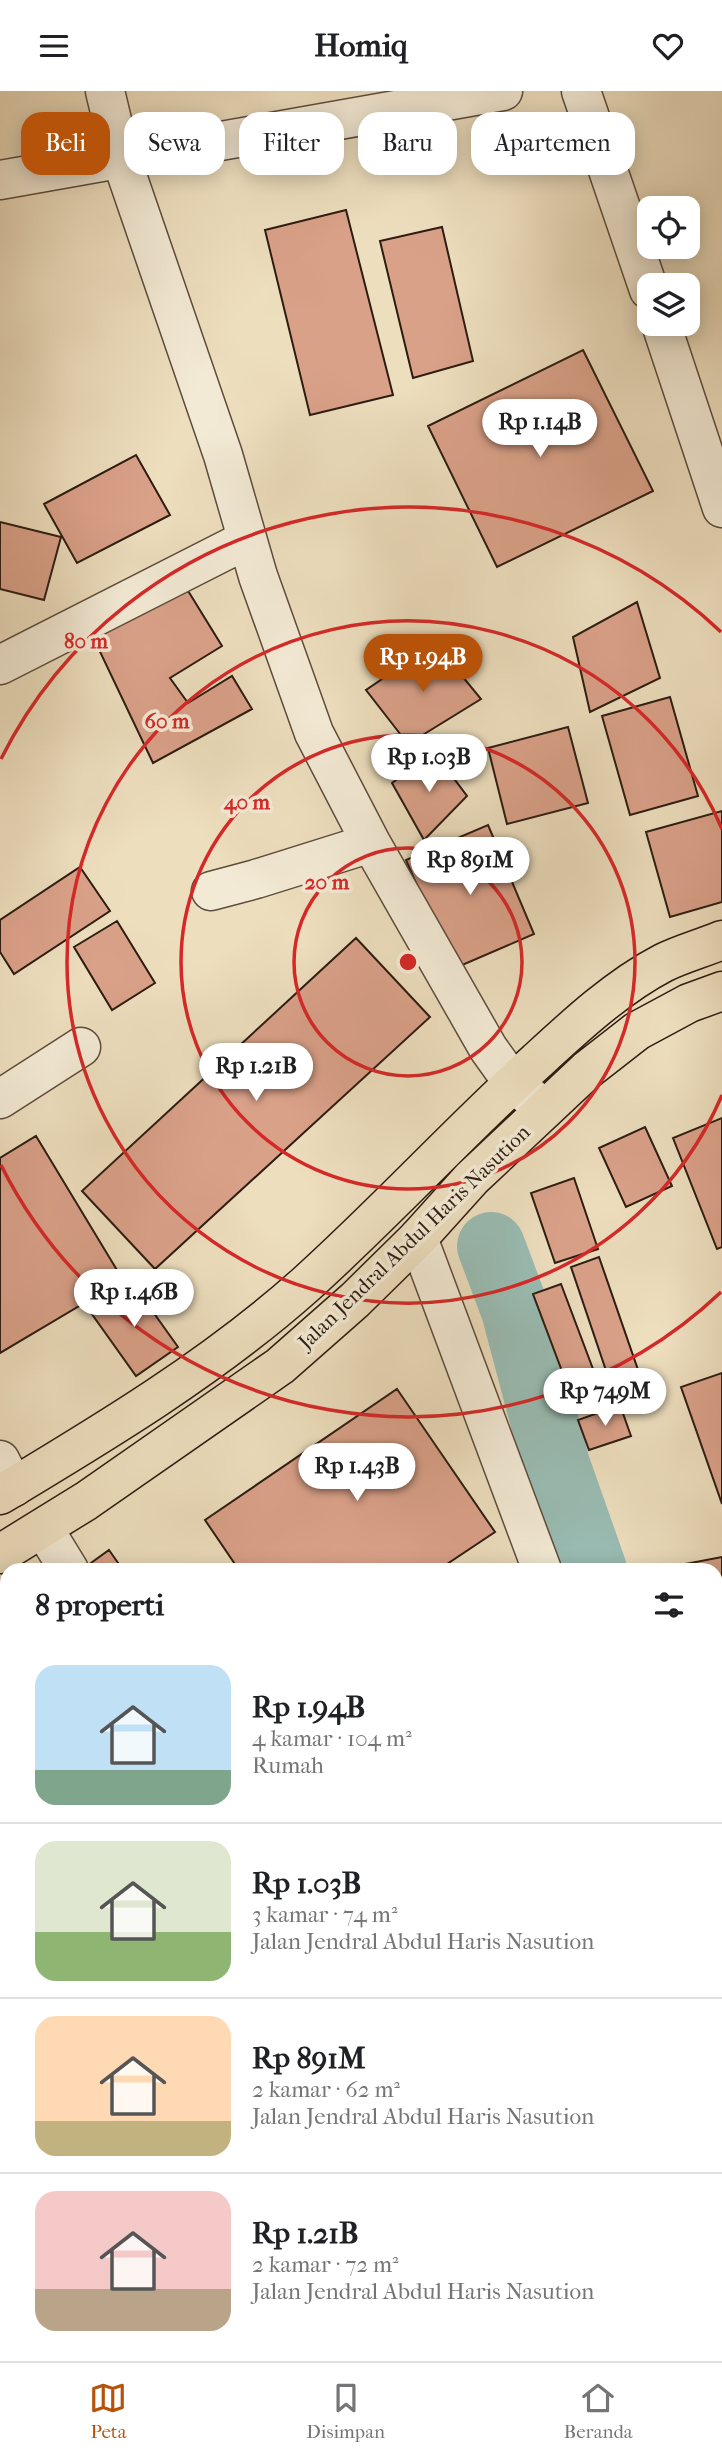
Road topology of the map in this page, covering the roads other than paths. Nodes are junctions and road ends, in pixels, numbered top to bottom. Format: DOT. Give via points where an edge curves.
graph roads {
  1 [pos="105,91"];
  2 [pos="503,91"];
  3 [pos="581,91"];
  4 [pos="121,158"];
  5 [pos="0,180"];
  6 [pos="643,273"];
  7 [pos="665,336"];
  8 [pos="722,508"];
  9 [pos="246,540"];
  10 [pos="0,665"];
  11 [pos="371,843"];
  12 [pos="212,891"];
  13 [pos="722,940"];
  14 [pos="722,991"];
  15 [pos="81,1047"];
  16 [pos="513,1083"];
  17 [pos="0,1099"];
  18 [pos="545,1109"];
  19 [pos="418,1238"];
  20 [pos="5,1481"];
  21 [pos="44,1529"];
  22 [pos="0,1554"];
  23 [pos="65,1563"];
  24 [pos="539,1563"];
  1 -- 4 [label="street"];
  2 -- 4 [label="street"];
  3 -- 6 [label="street"];
  4 -- 5 [label="street"];
  4 -- 9 [label="street" via="223,455"];
  7 -- 8 [label="street"];
  9 -- 10 [label="street"];
  9 -- 11 [label="street" via="314,733"];
  11 -- 12 [label="street"];
  11 -- 16 [label="street" via="488,1048"];
  13 -- 16 [label="highway, Jalan Jendral Abdul Haris Nasution" via="663,964 618,992"];
  14 -- 18 [label="highway, Jalan Jendral Abdul Haris Nasution" via="637,1031"];
  15 -- 17 [label="street"];
  16 -- 18 [label="street"];
  16 -- 20 [label="highway, Jalan Jendral Abdul Haris Nasution" via="304,1285 242,1335 169,1389"];
  18 -- 19 [label="highway, Jalan Jendral Abdul Haris Nasution" via="472,1178"];
  19 -- 21 [label="highway, Jalan Jendral Abdul Haris Nasution" via="280,1366"];
  19 -- 24 [label="street"];
  21 -- 22 [label="highway, Jalan Jendral Abdul Haris Nasution"];
  21 -- 23 [label="street"];
}
